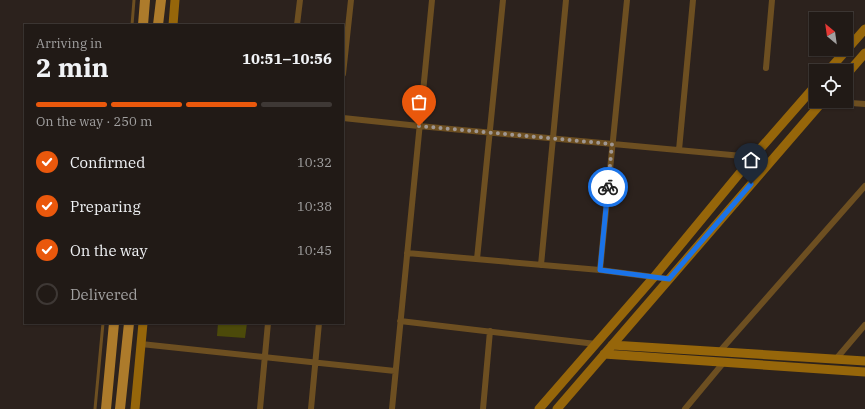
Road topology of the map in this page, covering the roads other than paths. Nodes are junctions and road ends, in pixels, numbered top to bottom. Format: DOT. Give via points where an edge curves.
graph roads {
  1 [pos="134,0"];
  2 [pos="145,0"];
  3 [pos="161,0"];
  4 [pos="175,0"];
  5 [pos="300,0"];
  6 [pos="350,0"];
  7 [pos="432,0"];
  8 [pos="503,0"];
  9 [pos="566,0"];
  10 [pos="627,0"];
  11 [pos="693,0"];
  12 [pos="772,0"];
  13 [pos="132,24"];
  14 [pos="143,24"];
  15 [pos="158,24"];
  16 [pos="173,24"];
  17 [pos="297,24"];
  18 [pos="865,29"];
  19 [pos="865,53"];
  20 [pos="344,63"];
  21 [pos="834,64"];
  22 [pos="853,67"];
  23 [pos="766,68"];
  24 [pos="809,93"];
  25 [pos="853,103"];
  26 [pos="865,104"];
  27 [pos="817,108"];
  28 [pos="344,118"];
  29 [pos="419,126"];
  30 [pos="490,132"];
  31 [pos="553,138"];
  32 [pos="612,144"];
  33 [pos="679,150"];
  34 [pos="753,157"];
  35 [pos="865,186"];
  36 [pos="863,192"];
  37 [pos="407,253"];
  38 [pos="477,259"];
  39 [pos="541,264"];
  40 [pos="600,270"];
  41 [pos="654,277"];
  42 [pos="669,279"];
  43 [pos="400,321"];
  44 [pos="103,324"];
  45 [pos="114,324"];
  46 [pos="129,324"];
  47 [pos="143,324"];
  48 [pos="268,324"];
  49 [pos="319,324"];
  50 [pos="865,325"];
  51 [pos="490,332"];
  52 [pos="141,344"];
  53 [pos="596,344"];
  54 [pos="612,345"];
  55 [pos="720,351"];
  56 [pos="604,354"];
  57 [pos="265,358"];
  58 [pos="836,359"];
  59 [pos="865,361"];
  60 [pos="724,362"];
  61 [pos="316,363"];
  62 [pos="395,371"];
  63 [pos="865,372"];
  64 [pos="95,409"];
  65 [pos="106,409"];
  66 [pos="120,409"];
  67 [pos="135,409"];
  68 [pos="260,409"];
  69 [pos="311,409"];
  70 [pos="392,409"];
  71 [pos="483,409"];
  72 [pos="539,409"];
  73 [pos="557,409"];
  74 [pos="685,409"];
  1 -- 13 [label="lane"];
  2 -- 14 [label="main road"];
  3 -- 15 [label="main road"];
  4 -- 16 [label="street"];
  5 -- 17 [label="street"];
  6 -- 20 [label="street"];
  7 -- 29 [label="street"];
  8 -- 30 [label="street"];
  9 -- 31 [label="street"];
  10 -- 32 [label="street"];
  11 -- 33 [label="street"];
  12 -- 23 [label="street"];
  18 -- 21 [label="street"];
  19 -- 22 [label="street"];
  24 -- 34 [label="street"];
  25 -- 26 [label="street"];
  27 -- 42 [label="street"];
  28 -- 29 [label="street"];
  29 -- 30 [label="street"];
  29 -- 37 [label="street"];
  30 -- 31 [label="street"];
  30 -- 38 [label="street"];
  31 -- 32 [label="street"];
  31 -- 39 [label="street"];
  32 -- 33 [label="street"];
  32 -- 40 [label="street"];
  33 -- 34 [label="street"];
  34 -- 41 [label="street"];
  35 -- 36 [label="street"];
  36 -- 55 [label="street"];
  37 -- 38 [label="street"];
  37 -- 43 [label="street"];
  38 -- 39 [label="street"];
  39 -- 40 [label="street"];
  40 -- 41 [label="street"];
  41 -- 42 [label="street"];
  41 -- 53 [label="street"];
  42 -- 54 [label="street"];
  43 -- 51 [label="street"];
  43 -- 62 [label="street"];
  44 -- 64 [label="lane"];
  45 -- 65 [label="main road"];
  46 -- 66 [label="main road"];
  47 -- 52 [label="street"];
  48 -- 57 [label="street"];
  49 -- 61 [label="street"];
  50 -- 58 [label="street"];
  51 -- 53 [label="street"];
  51 -- 71 [label="street"];
  52 -- 57 [label="street"];
  52 -- 67 [label="street"];
  53 -- 72 [label="street"];
  54 -- 55 [label="street"];
  54 -- 56 [label="street"];
  55 -- 58 [label="street"];
  56 -- 60 [label="street"];
  56 -- 73 [label="street"];
  57 -- 61 [label="street"];
  57 -- 68 [label="street"];
  58 -- 59 [label="street"];
  60 -- 63 [label="street"];
  60 -- 74 [label="street"];
  61 -- 62 [label="street"];
  61 -- 69 [label="street"];
  62 -- 70 [label="street"];
}
